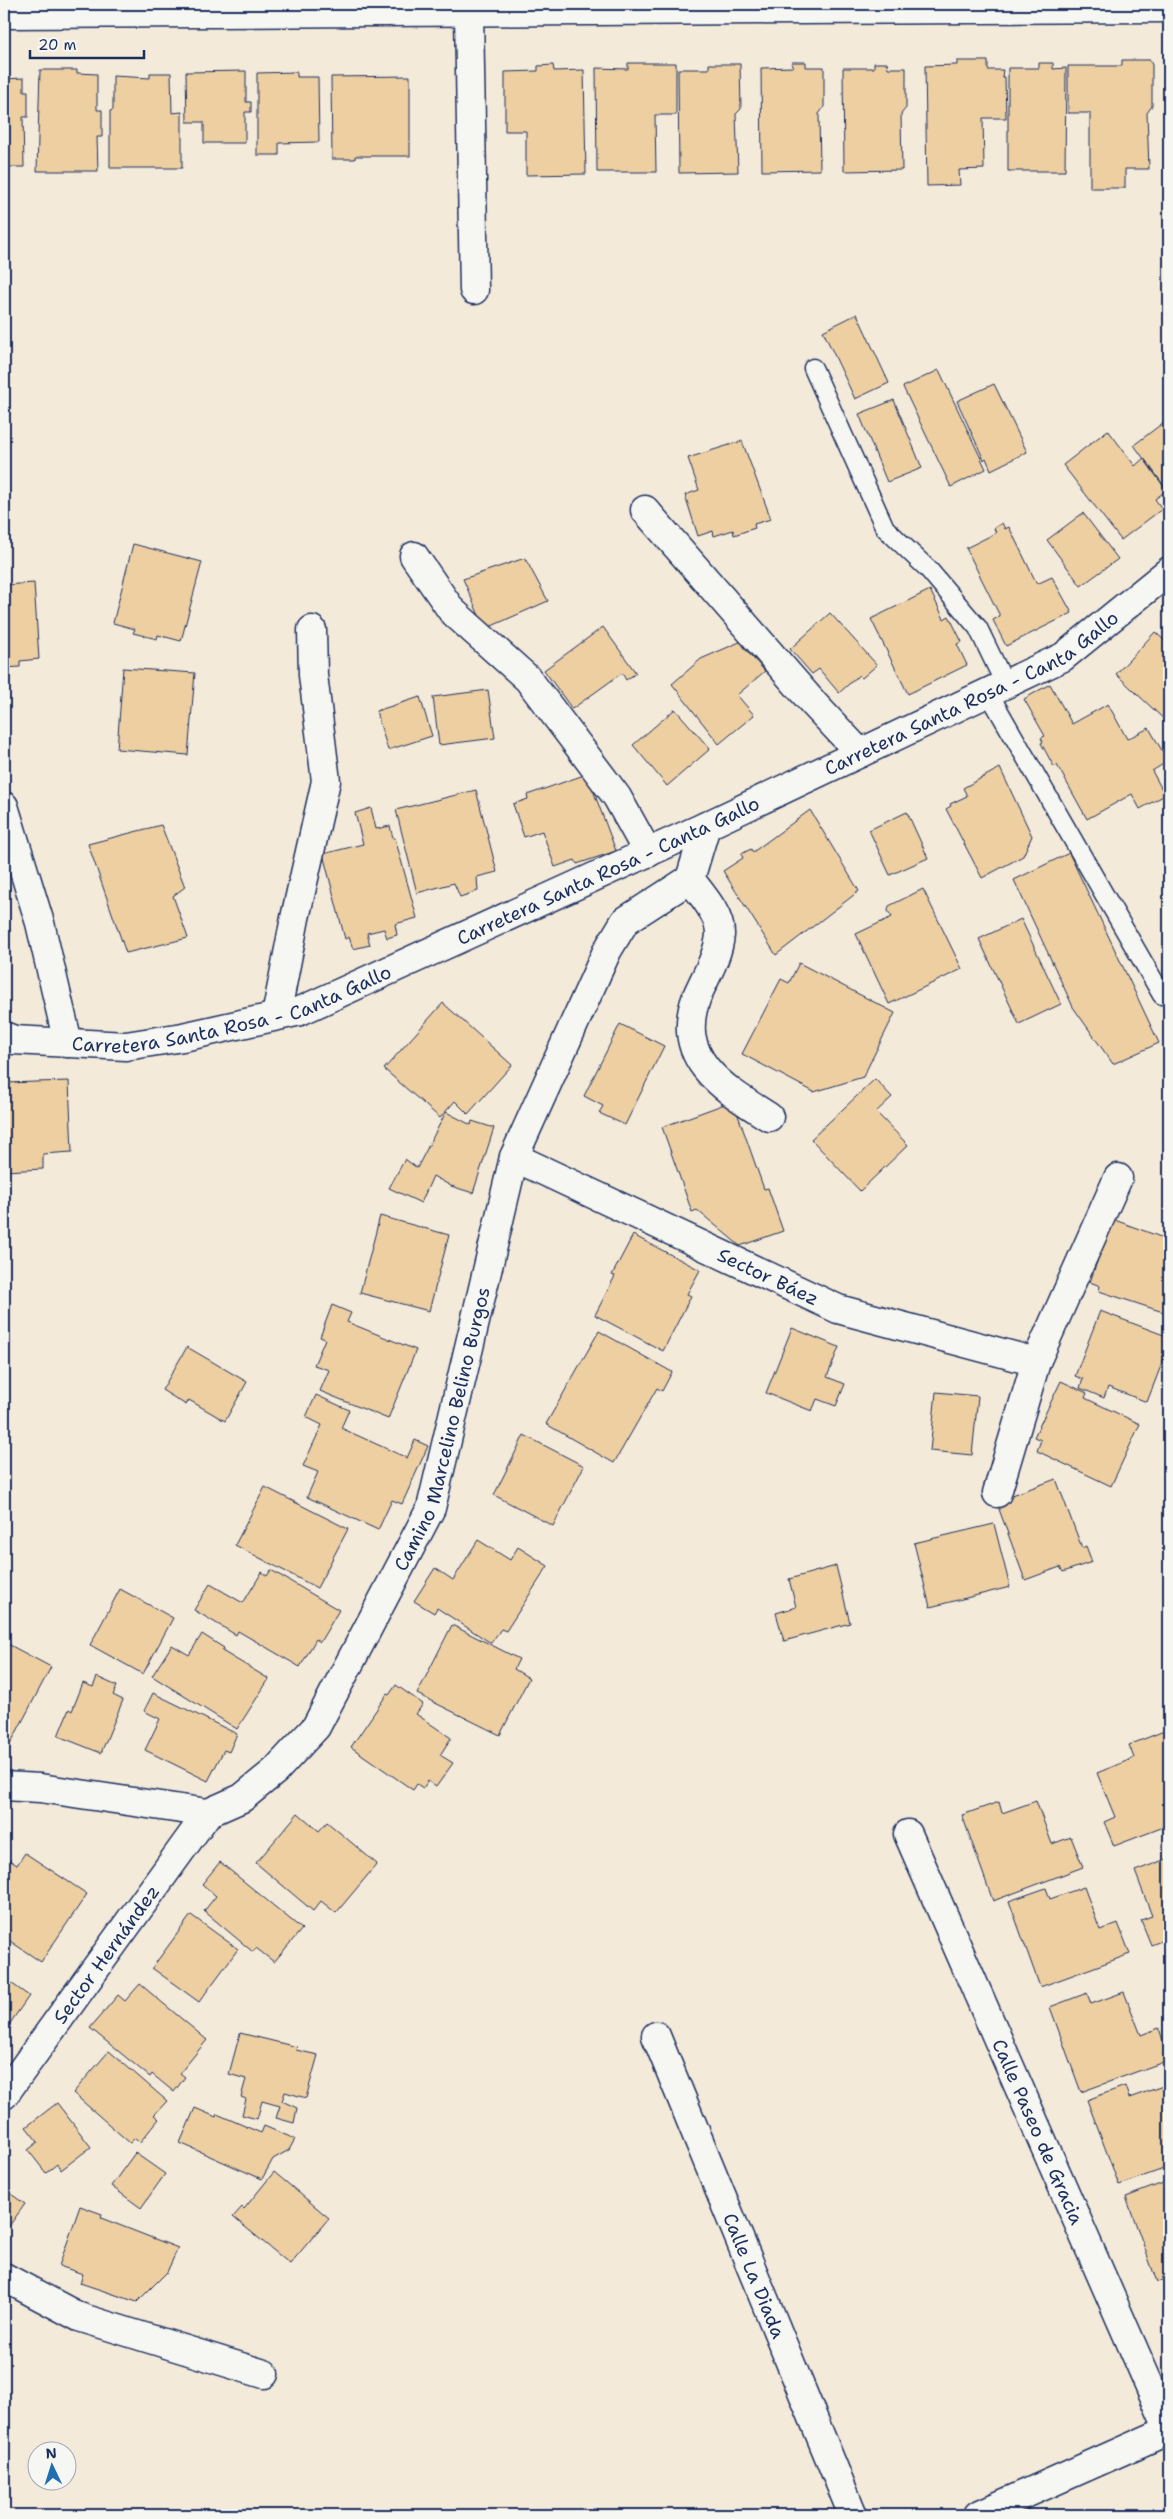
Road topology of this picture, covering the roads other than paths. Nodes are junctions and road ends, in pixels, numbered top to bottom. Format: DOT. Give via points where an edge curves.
graph roads {
  1 [pos="1169,8"];
  2 [pos="469,12"];
  3 [pos="4,14"];
  4 [pos="474,290"];
  5 [pos="813,368"];
  6 [pos="645,510"];
  7 [pos="414,556"];
  8 [pos="1169,571"];
  9 [pos="312,630"];
  10 [pos="997,688"];
  11 [pos="860,753"];
  12 [pos="4,806"];
  13 [pos="706,826"];
  14 [pos="648,852"];
  15 [pos="690,879"];
  16 [pos="1162,995"];
  17 [pos="276,1016"];
  18 [pos="4,1036"];
  19 [pos="68,1043"];
  20 [pos="769,1117"];
  21 [pos="514,1157"];
  22 [pos="1118,1178"];
  23 [pos="1036,1362"];
  24 [pos="997,1493"];
  25 [pos="4,1786"];
  26 [pos="208,1813"];
  27 [pos="908,1834"];
  28 [pos="656,2036"];
  29 [pos="4,2095"];
  30 [pos="4,2277"];
  31 [pos="264,2374"];
  32 [pos="1169,2430"];
  33 [pos="854,2515"];
  34 [pos="978,2515"];
  1 -- 2 [label="street"];
  2 -- 3 [label="street"];
  2 -- 4 [label="street"];
  5 -- 10 [label="lane" via="885,528 929,570 978,628"];
  6 -- 11 [label="street"];
  7 -- 14 [label="street" via="452,611 528,679 617,798"];
  8 -- 10 [label="street, Carretera Santa Rosa - Canta Gallo" via="1063,657"];
  9 -- 17 [label="street" via="313,675 326,781 296,908"];
  10 -- 11 [label="street, Carretera Santa Rosa - Canta Gallo"];
  10 -- 16 [label="lane"];
  11 -- 13 [label="street, Carretera Santa Rosa - Canta Gallo"];
  12 -- 19 [label="street" via="40,923"];
  13 -- 14 [label="street, Carretera Santa Rosa - Canta Gallo"];
  13 -- 15 [label="street"];
  14 -- 17 [label="street, Carretera Santa Rosa - Canta Gallo" via="300,1011"];
  15 -- 20 [label="street" via="714,913 720,934 690,1024 693,1050 726,1091"];
  15 -- 21 [label="street, Camino Marcelino Belino Burgos" via="625,922 607,951"];
  17 -- 19 [label="street, Carretera Santa Rosa - Canta Gallo" via="126,1046"];
  18 -- 19 [label="street, Carretera Santa Rosa - Canta Gallo" via="14,1040"];
  21 -- 23 [label="street, Sector Báez" via="838,1309"];
  21 -- 26 [label="street, Camino Marcelino Belino Burgos" via="431,1508 316,1727 275,1772 242,1798"];
  22 -- 23 [label="street"];
  23 -- 24 [label="street"];
  25 -- 26 [label="street" via="40,1788"];
  26 -- 29 [label="street, Sector Hernández"];
  27 -- 32 [label="street, Calle Paseo de Gracia"];
  28 -- 33 [label="street, Calle La Diada"];
  30 -- 31 [label="street" via="79,2317"];
  32 -- 34 [label="street"];
}
